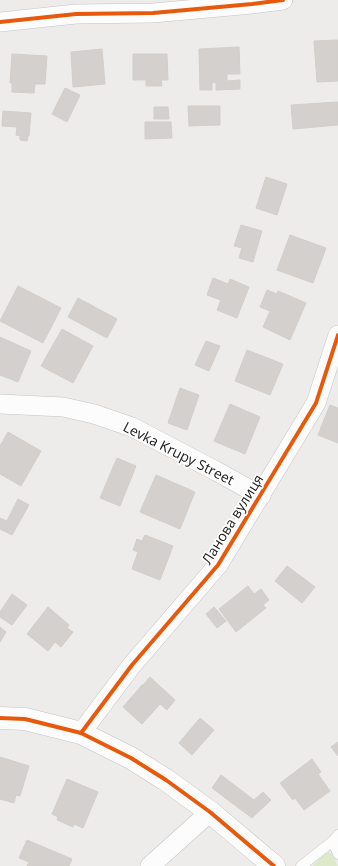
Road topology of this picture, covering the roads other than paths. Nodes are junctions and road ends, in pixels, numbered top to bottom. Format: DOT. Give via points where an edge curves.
graph roads {
  1 [pos="283,0"];
  2 [pos="0,22"];
  3 [pos="338,335"];
  4 [pos="0,404"];
  5 [pos="261,496"];
  6 [pos="0,718"];
  7 [pos="80,733"];
  8 [pos="210,812"];
  9 [pos="336,838"];
  10 [pos="338,854"];
  11 [pos="150,866"];
  12 [pos="274,866"];
  13 [pos="301,866"];
  1 -- 2 [label="street" via="153,13 76,14"];
  3 -- 5 [label="street, Ланова вулиця" via="316,403"];
  4 -- 5 [label="street, Levka Krupy Street" via="63,407 132,427"];
  5 -- 7 [label="street, Ланова вулиця" via="218,565 132,665"];
  6 -- 7 [label="street" via="25,719"];
  7 -- 8 [label="street" via="131,758"];
  8 -- 11 [label="street"];
  8 -- 12 [label="street"];
  9 -- 10 [label="lane"];
  9 -- 13 [label="lane"];
}
